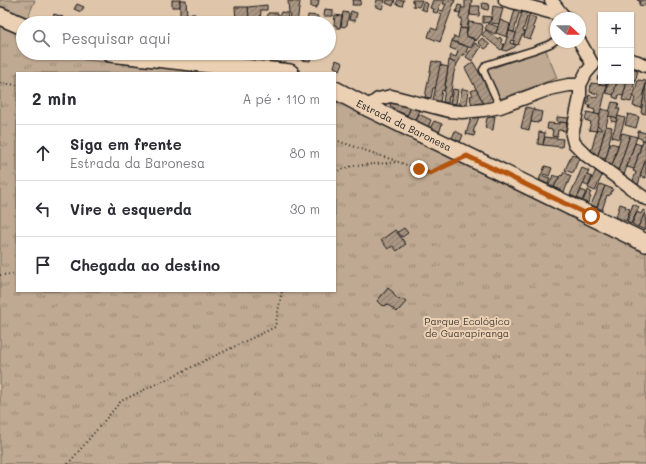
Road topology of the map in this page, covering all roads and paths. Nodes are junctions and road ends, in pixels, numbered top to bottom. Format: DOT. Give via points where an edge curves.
graph roads {
  1 [pos="505,0"];
  2 [pos="551,0"];
  3 [pos="560,12"];
  4 [pos="550,13"];
  5 [pos="0,16"];
  6 [pos="16,23"];
  7 [pos="550,44"];
  8 [pos="585,48"];
  9 [pos="173,60"];
  10 [pos="634,61"];
  11 [pos="597,64"];
  12 [pos="646,66"];
  13 [pos="281,72"];
  14 [pos="0,83"];
  15 [pos="16,85"];
  16 [pos="580,85"];
  17 [pos="336,91"];
  18 [pos="368,107"];
  19 [pos="500,107"];
  20 [pos="336,140"];
  21 [pos="467,156"];
  22 [pos="398,162"];
  23 [pos="336,172"];
  24 [pos="646,200"];
  25 [pos="646,243"];
  26 [pos="16,274"];
  27 [pos="0,275"];
  28 [pos="282,292"];
  29 [pos="68,464"];
  1 -- 4 [label="street"];
  2 -- 3 [label="street"];
  5 -- 6 [label="main road"];
  7 -- 19 [label="lane" via="484,67"];
  8 -- 11 [label="street"];
  9 -- 13 [label="main road"];
  10 -- 12 [label="street"];
  11 -- 16 [label="street" via="586,73"];
  14 -- 15 [label="path"];
  16 -- 19 [label="street" via="549,89"];
  16 -- 24 [label="street" via="572,135 575,145"];
  17 -- 18 [label="main road, Estrada da Baronesa"];
  18 -- 19 [label="street" via="378,98 391,96 449,111 462,112"];
  18 -- 21 [label="main road, Estrada da Baronesa"];
  20 -- 22 [label="path"];
  21 -- 22 [label="path" via="430,173"];
  21 -- 25 [label="main road, Estrada da Baronesa"];
  22 -- 23 [label="path" via="352,166"];
  26 -- 27 [label="path"];
  28 -- 29 [label="path" via="275,327 121,401"];
}
